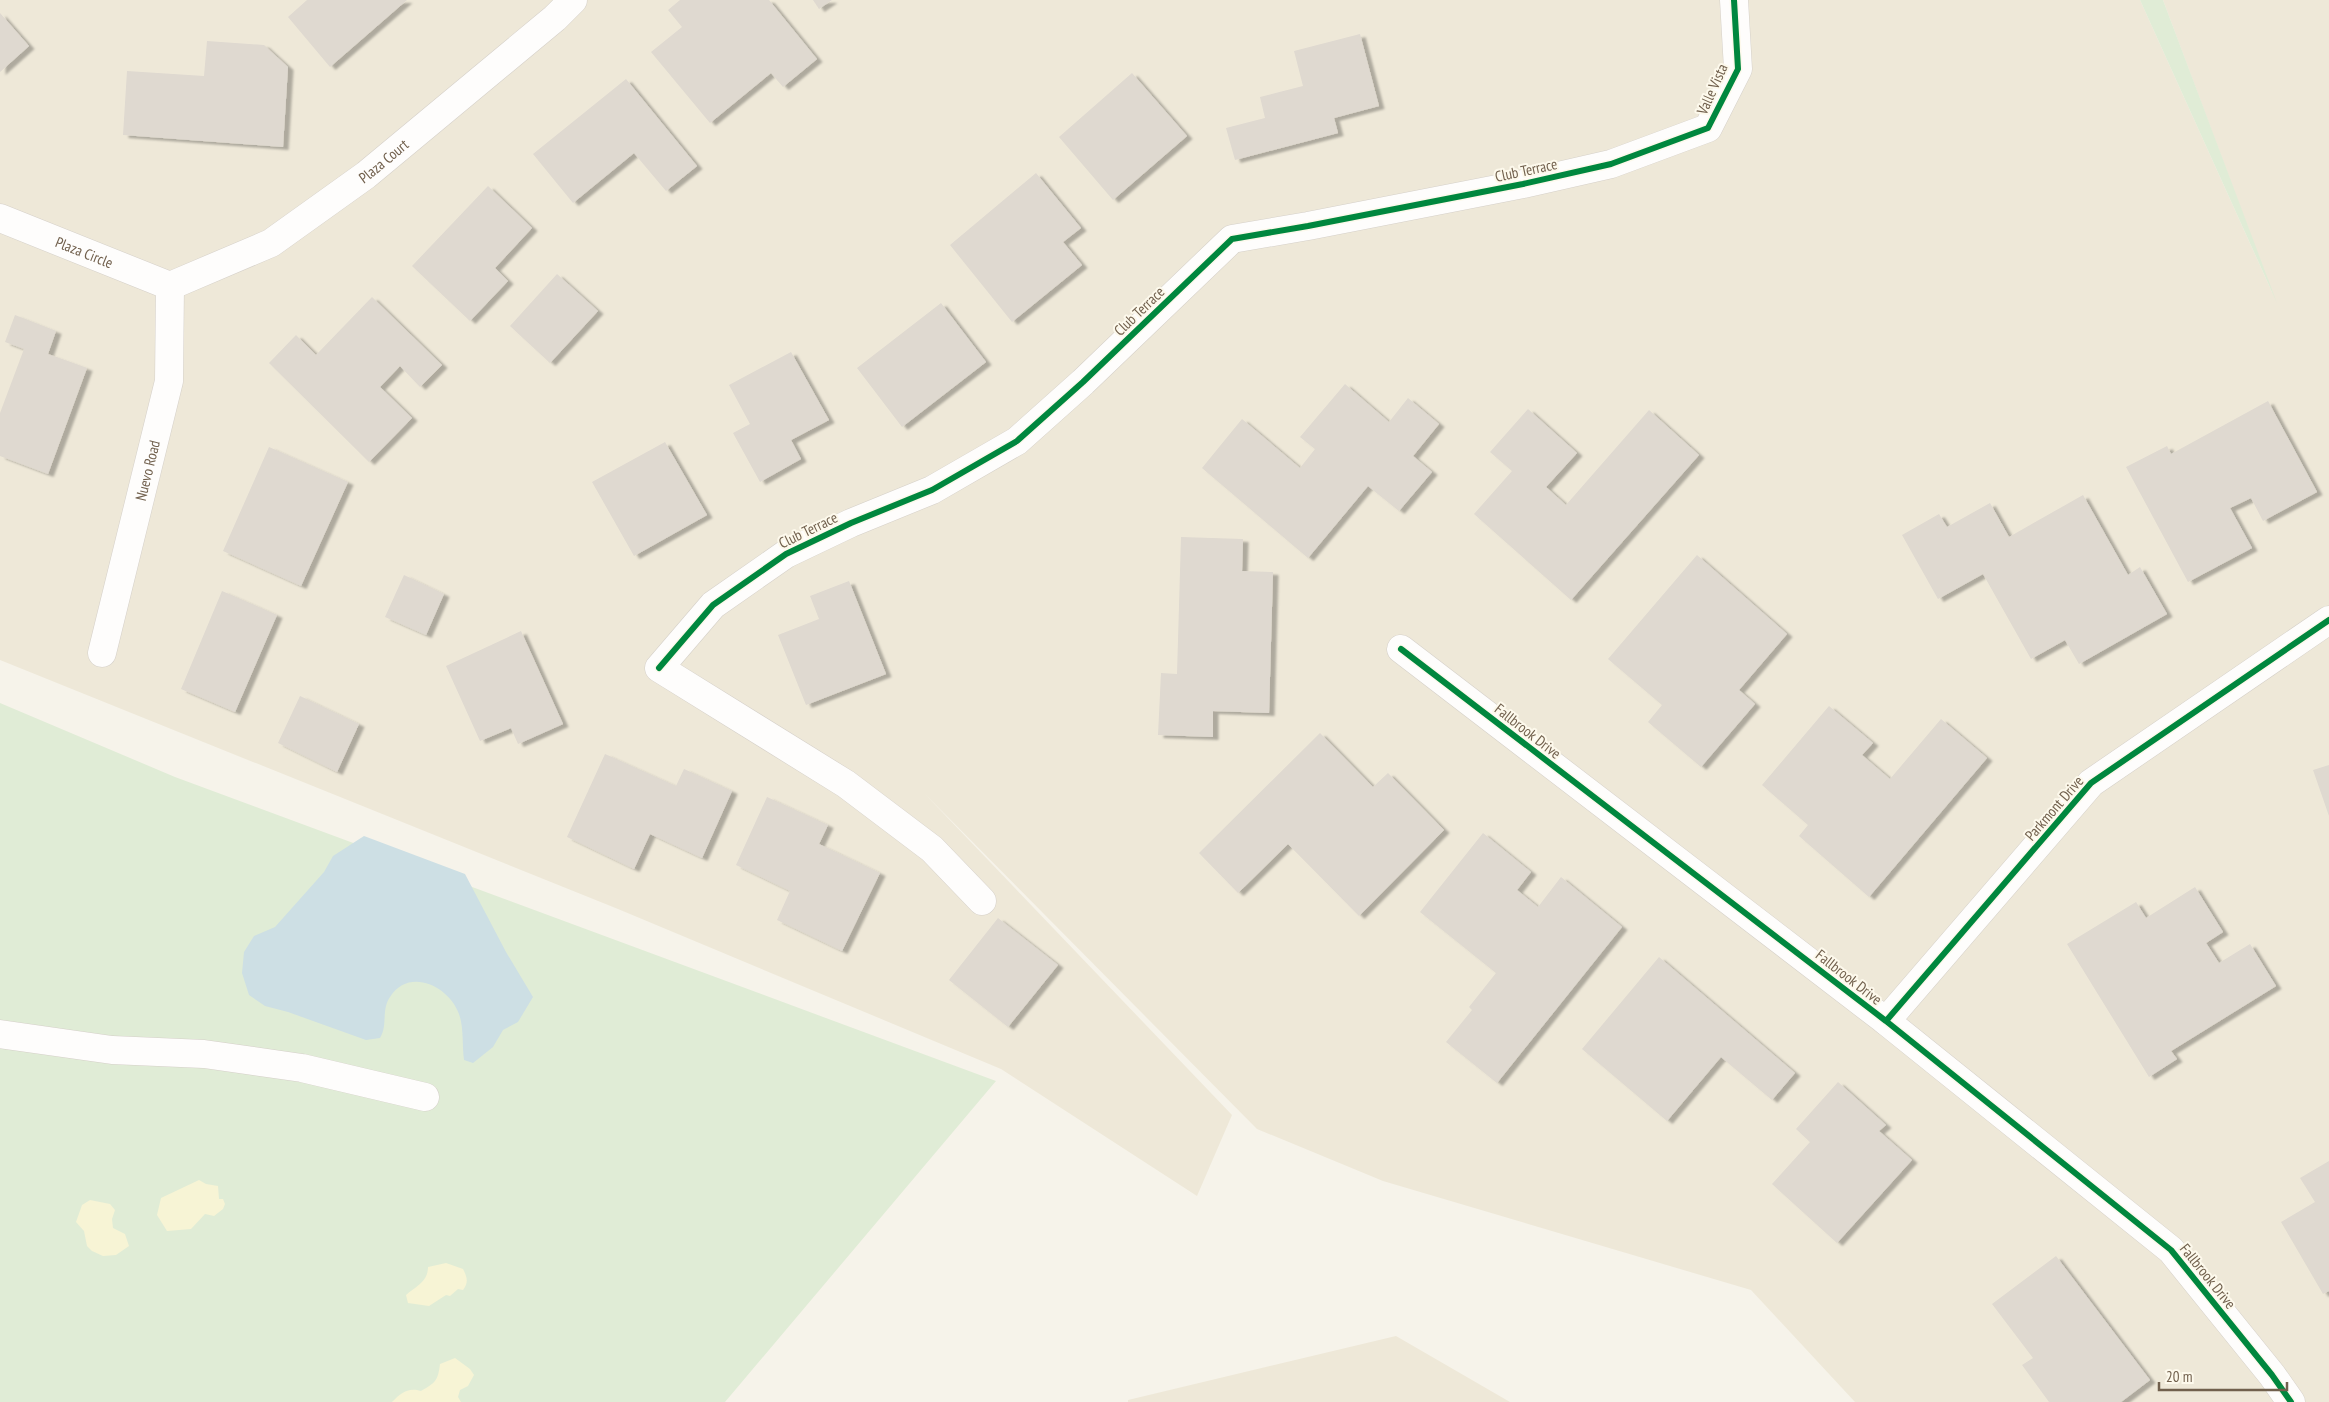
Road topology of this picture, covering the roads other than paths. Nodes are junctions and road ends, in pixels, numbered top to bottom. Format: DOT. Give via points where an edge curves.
graph roads {
  1 [pos="573,0"];
  2 [pos="1734,0"];
  3 [pos="1708,128"];
  4 [pos="0,218"];
  5 [pos="170,286"];
  6 [pos="2329,620"];
  7 [pos="1401,649"];
  8 [pos="102,653"];
  9 [pos="982,901"];
  10 [pos="1886,1021"];
  11 [pos="0,1034"];
  12 [pos="425,1097"];
  13 [pos="2291,1402"];
  1 -- 5 [label="street, Plaza Court" via="366,175 272,243"];
  2 -- 3 [label="street, Valle Vista" via="1738,69"];
  3 -- 9 [label="street, Club Terrace" via="1611,164 1523,184 1232,239 1017,441 932,490 850,523 786,554 713,605 659,668 846,784 932,849"];
  4 -- 5 [label="street, Plaza Circle"];
  5 -- 8 [label="street, Nuevo Road" via="169,381"];
  6 -- 10 [label="street, Parkmont Drive" via="2091,783"];
  7 -- 10 [label="street, Fallbrook Drive"];
  10 -- 13 [label="street, Fallbrook Drive" via="2170,1250"];
  11 -- 12 [label="street" via="112,1050 204,1054 302,1068"];
}
